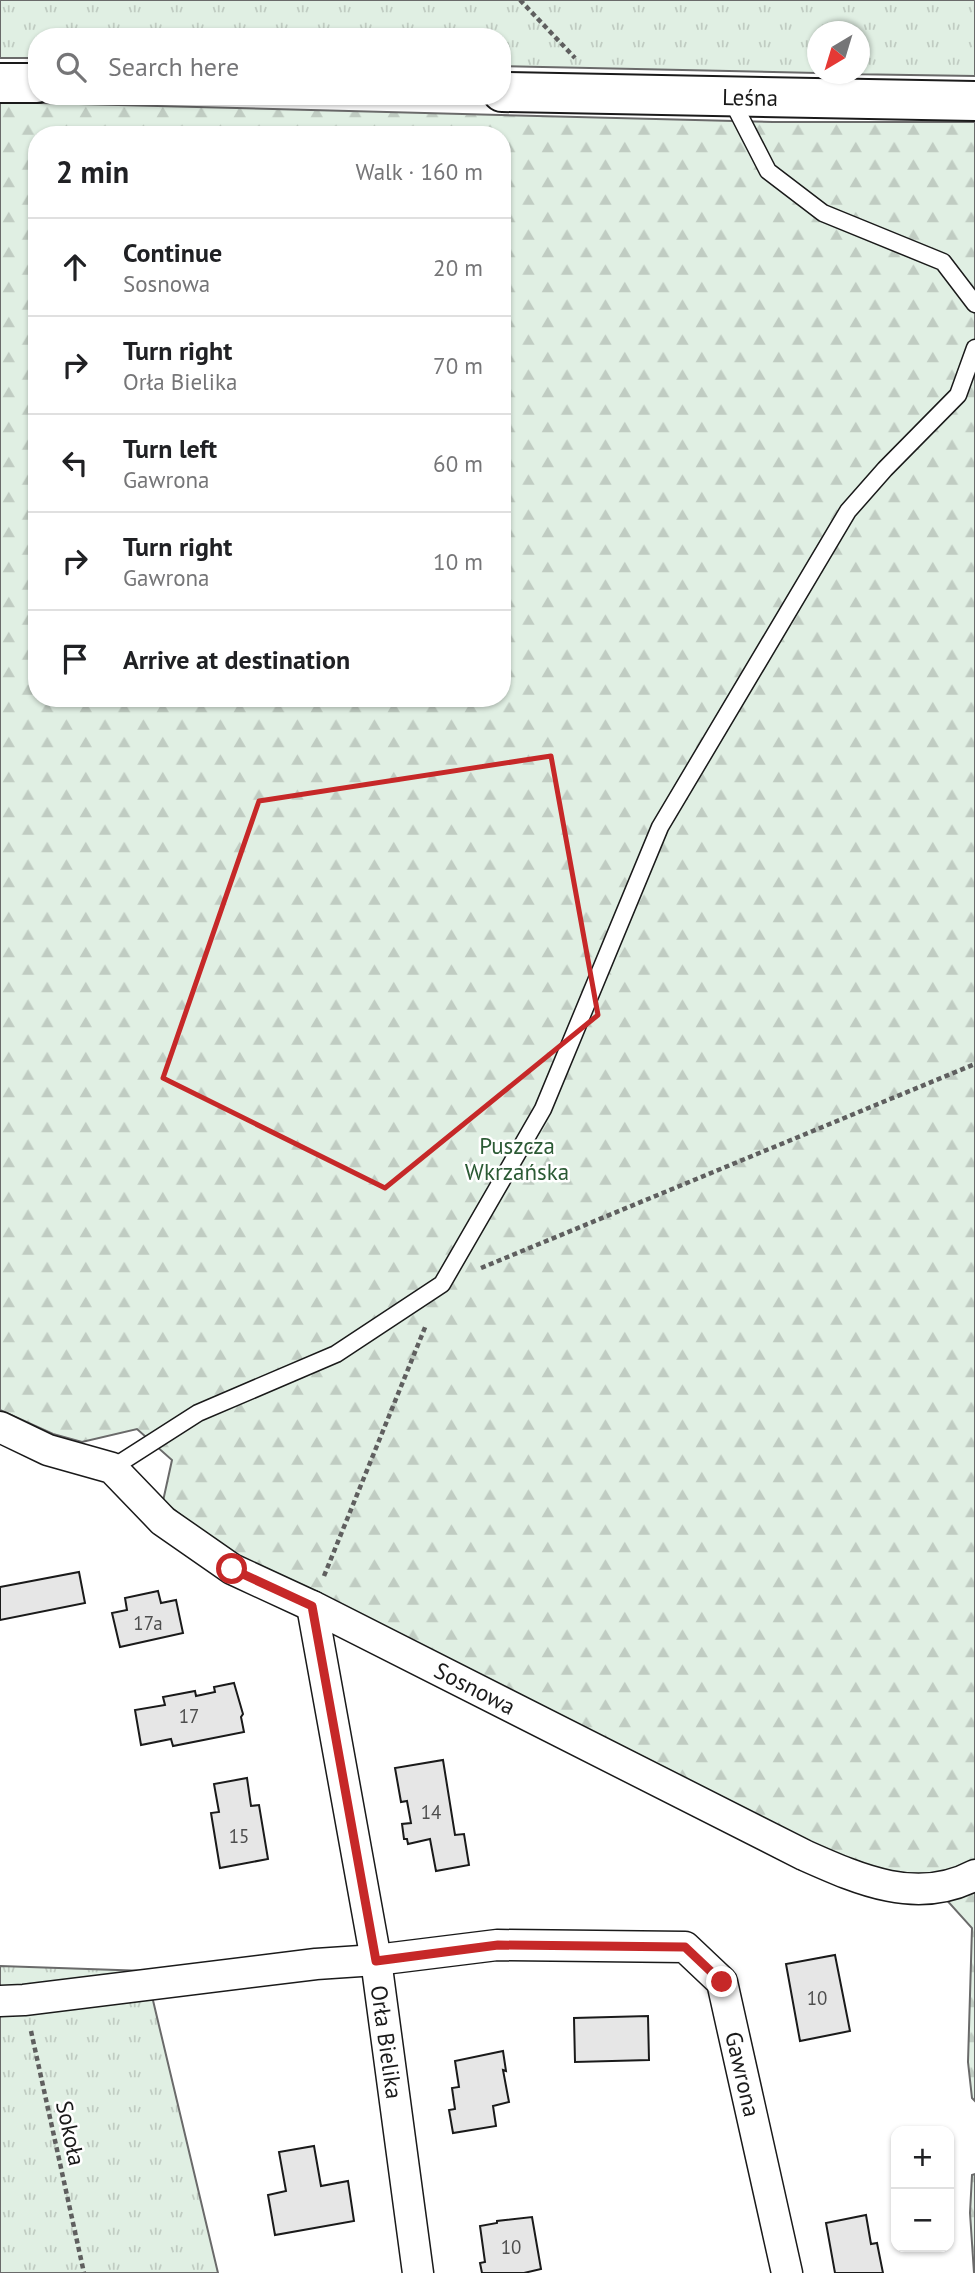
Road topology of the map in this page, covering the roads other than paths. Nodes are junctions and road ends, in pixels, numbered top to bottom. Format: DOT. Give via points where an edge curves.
graph roads {
  1 [pos="0,83"];
  2 [pos="28,83"];
  3 [pos="511,92"];
  4 [pos="730,97"];
  5 [pos="975,101"];
  6 [pos="975,304"];
  7 [pos="975,348"];
  8 [pos="0,1427"];
  9 [pos="112,1468"];
  10 [pos="312,1606"];
  11 [pos="975,1875"];
  12 [pos="376,1961"];
  13 [pos="12,2001"];
  14 [pos="418,2273"];
  15 [pos="787,2273"];
  1 -- 2 [label="street"];
  3 -- 4 [label="street, Leśna"];
  4 -- 5 [label="street, Leśna"];
  4 -- 6 [label="lane" via="768,171 823,213 943,262"];
  7 -- 9 [label="lane" via="958,395 848,511 660,827 543,1109 442,1283 336,1354 198,1413"];
  8 -- 9 [label="street" via="48,1450"];
  9 -- 10 [label="street, Sosnowa" via="163,1521 232,1569"];
  10 -- 11 [label="street, Sosnowa" via="854,1877 891,1888 932,1888"];
  10 -- 12 [label="street, Orła Bielika"];
  12 -- 13 [label="street, Gawrona" via="316,1964"];
  12 -- 14 [label="street, Orła Bielika"];
  12 -- 15 [label="street, Gawrona" via="498,1945 685,1947 722,1982"];
}
